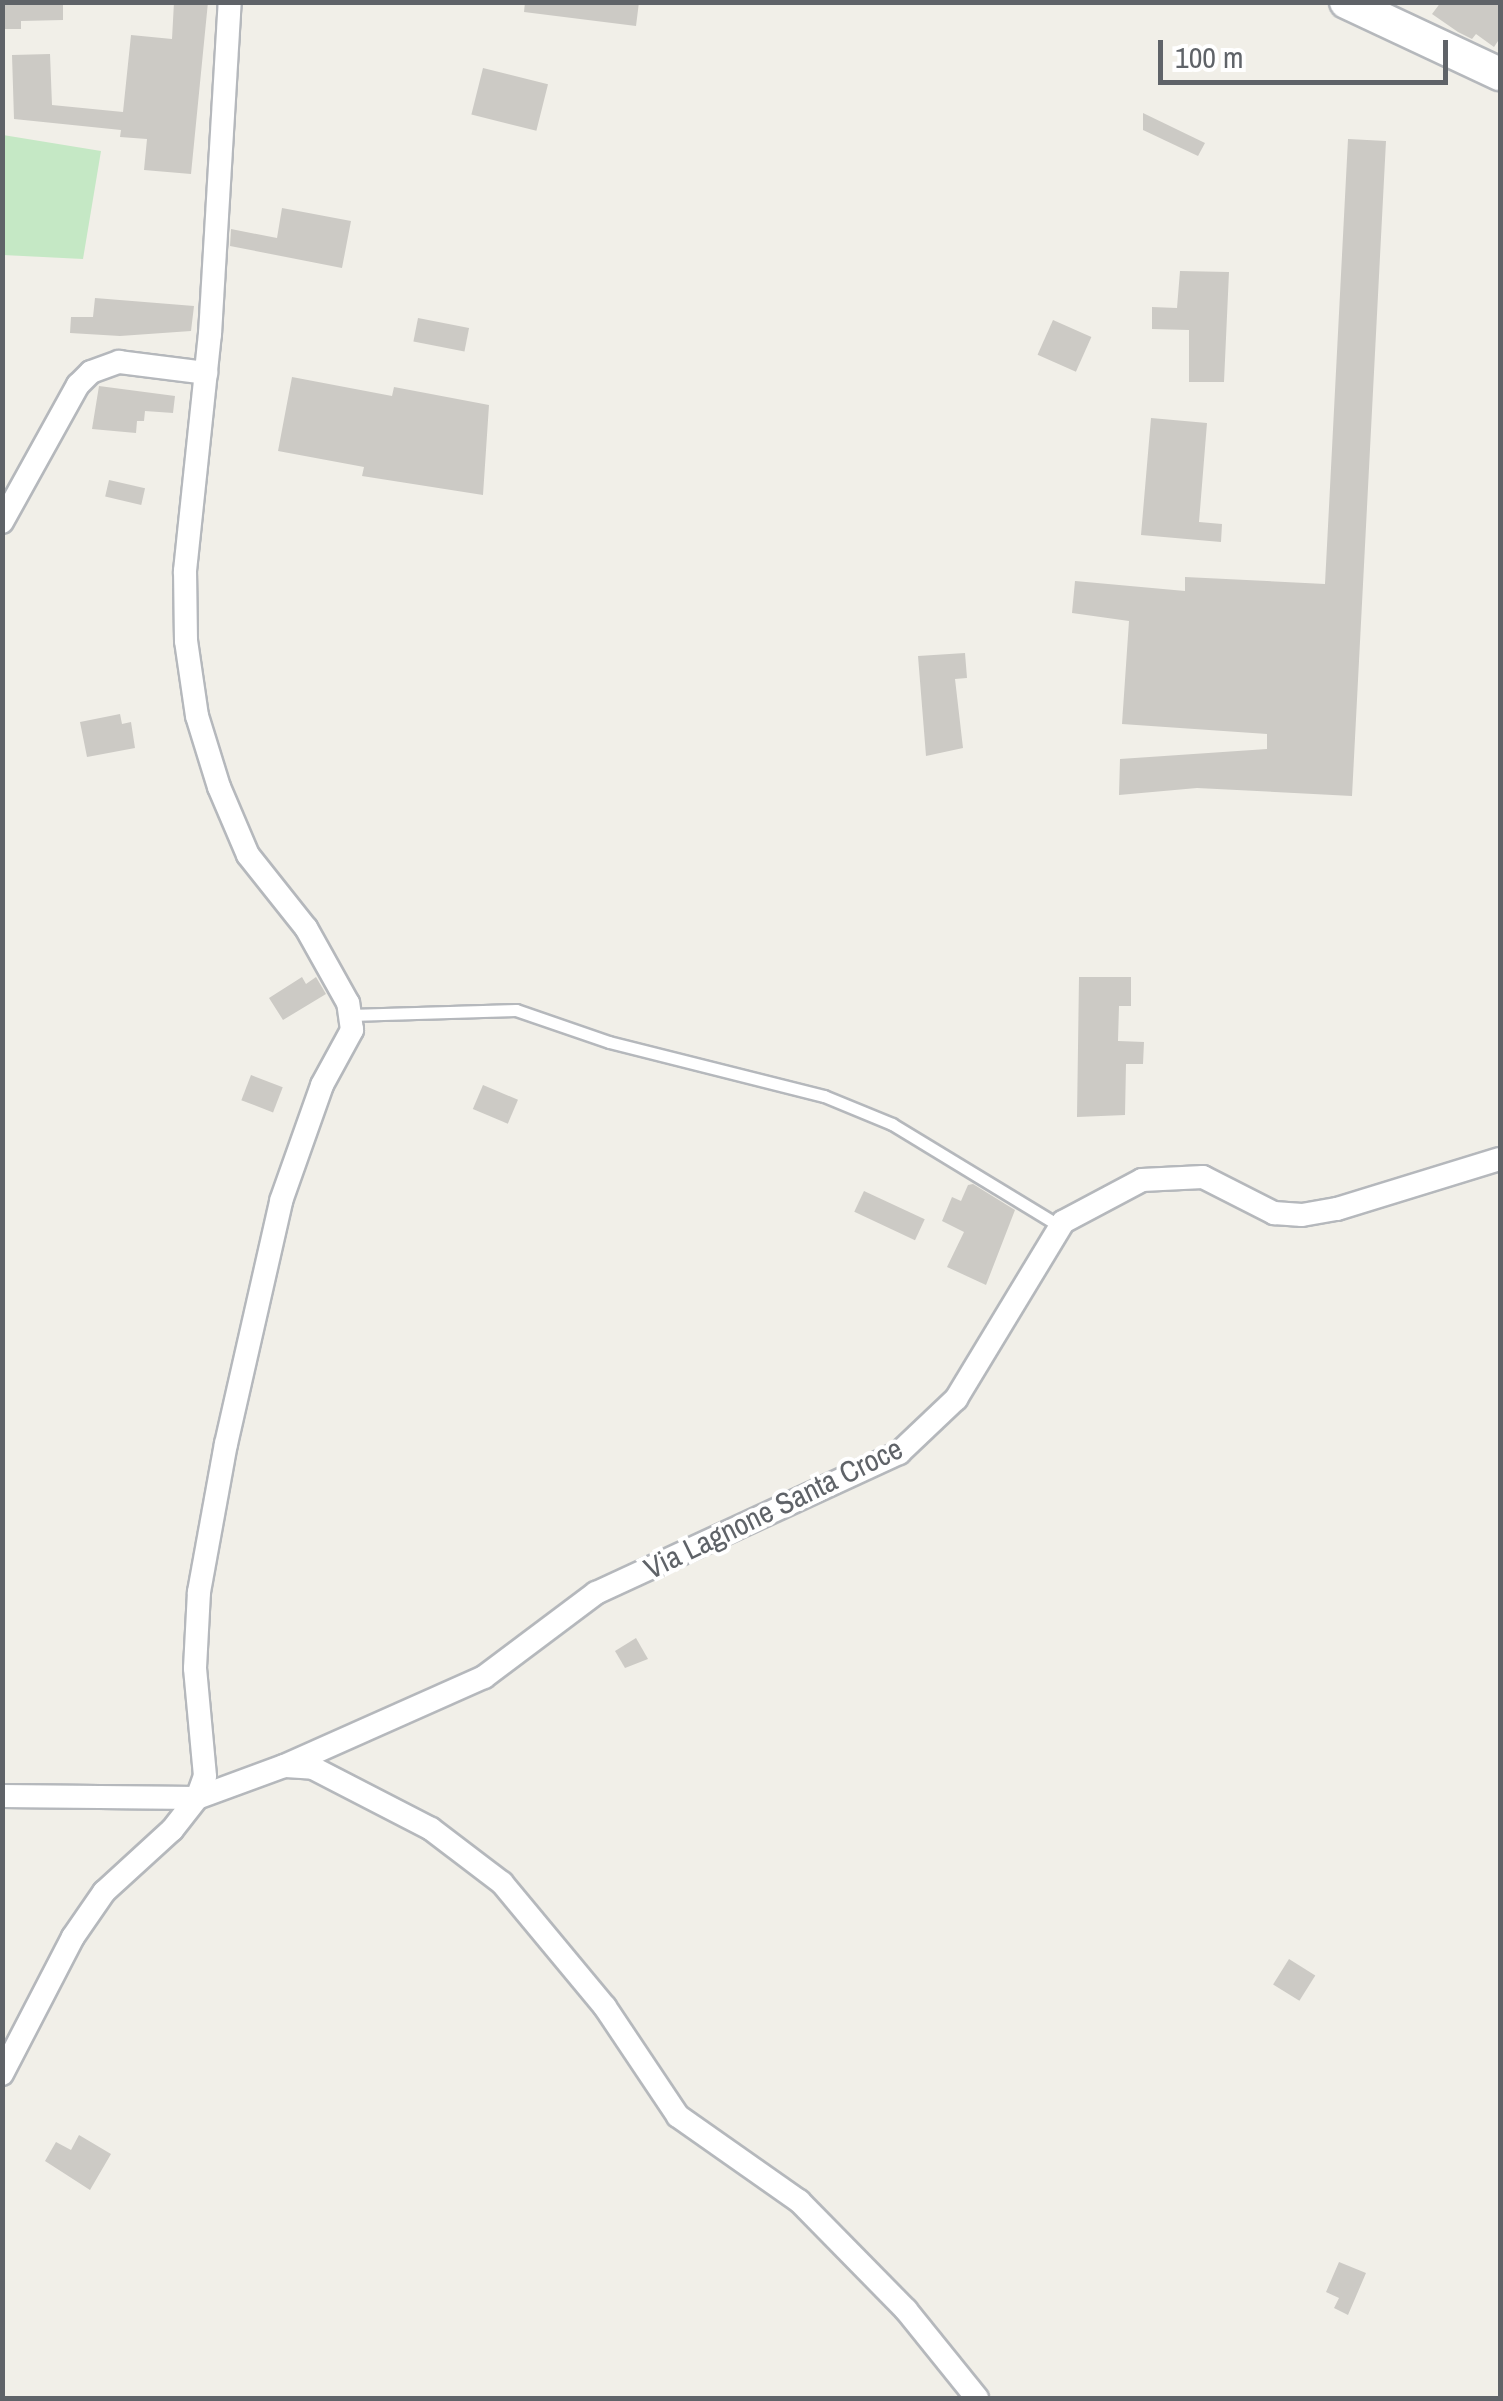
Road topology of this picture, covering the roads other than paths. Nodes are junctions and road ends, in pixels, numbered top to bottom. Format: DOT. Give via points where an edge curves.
graph roads {
  1 [pos="230,2"];
  2 [pos="1346,2"];
  3 [pos="1500,74"];
  4 [pos="206,374"];
  5 [pos="2,522"];
  6 [pos="350,1015"];
  7 [pos="1500,1158"];
  8 [pos="1060,1226"];
  9 [pos="284,1766"];
  10 [pos="2,1796"];
  11 [pos="197,1798"];
  12 [pos="2,2074"];
  13 [pos="978,2398"];
  1 -- 4 [label="street"];
  2 -- 3 [label="street"];
  4 -- 5 [label="street" via="119,362 92,372 78,385"];
  4 -- 6 [label="street" via="186,571 186,641 197,716 248,855 306,928"];
  6 -- 8 [label="lane" via="516,1010 609,1042 824,1096 892,1124"];
  6 -- 11 [label="street" via="352,1030 322,1086 281,1201 226,1444 199,1592 196,1668 205,1776"];
  7 -- 8 [label="street, Via Lagnone Santa Croce" via="1302,1216 1274,1213 1203,1176 1142,1180"];
  8 -- 9 [label="street, Via Lagnone Santa Croce" via="956,1399 899,1452 596,1593 484,1677"];
  9 -- 11 [label="street, Via Lagnone Santa Croce"];
  9 -- 13 [label="street" via="313,1768 430,1829 502,1883 605,2007 678,2116 799,2201 906,2310"];
  10 -- 11 [label="street"];
  11 -- 12 [label="street" via="104,1892 73,1937"];
}
